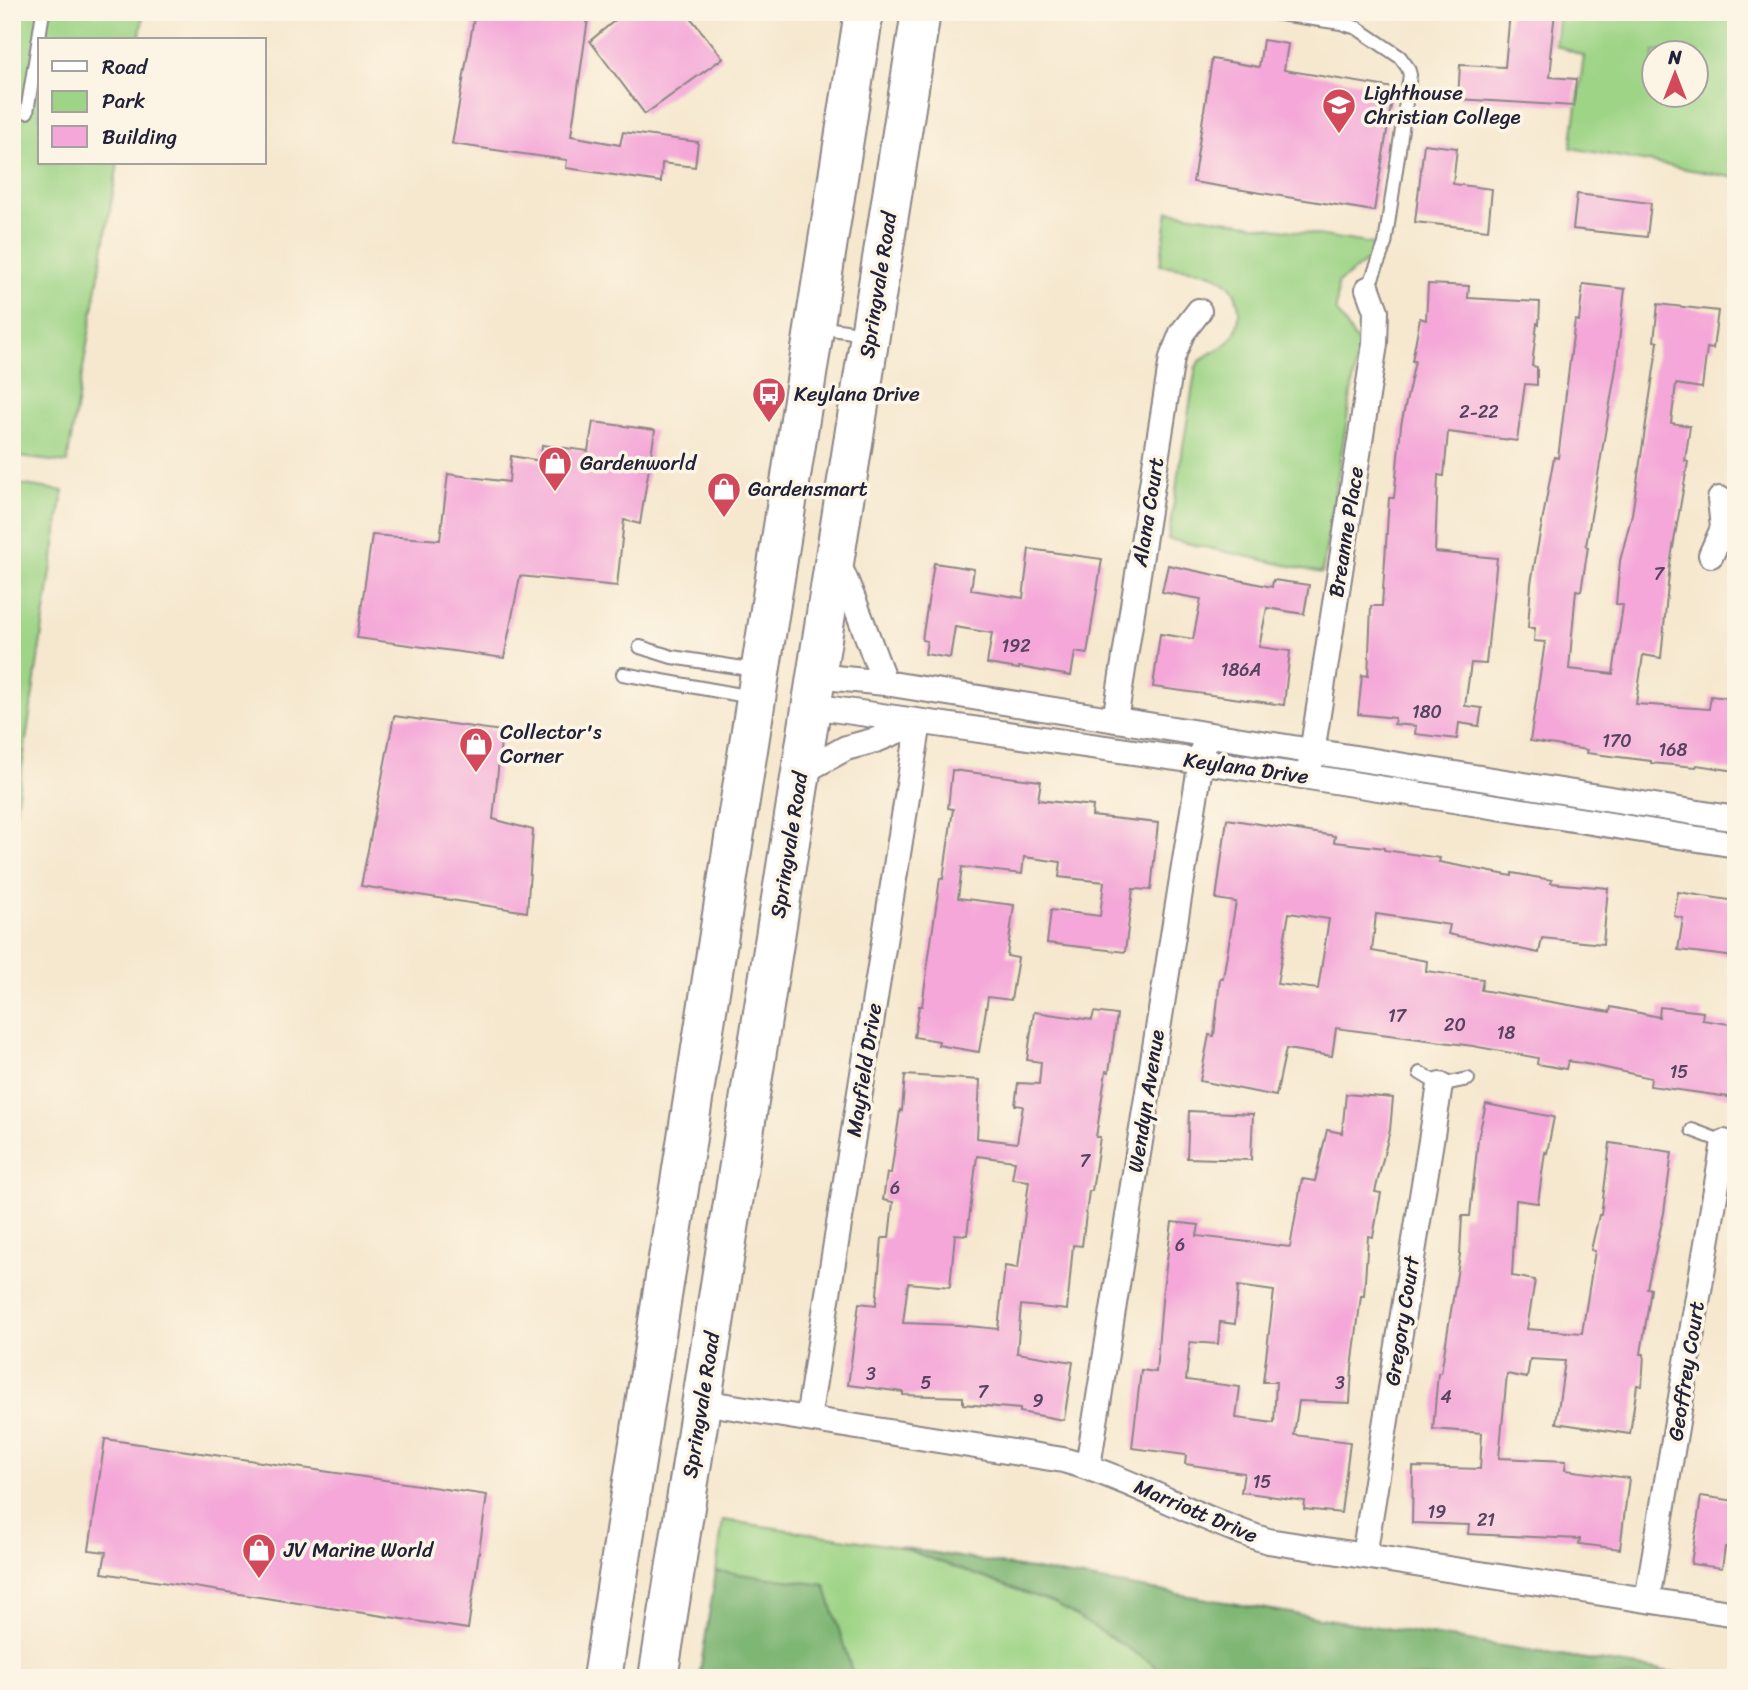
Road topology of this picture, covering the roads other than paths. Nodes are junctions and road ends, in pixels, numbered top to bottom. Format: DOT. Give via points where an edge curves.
graph roads {
  1 [pos="43,12"];
  2 [pos="864,12"];
  3 [pos="921,12"];
  4 [pos="1266,12"];
  5 [pos="39,38"];
  6 [pos="38,43"];
  7 [pos="27,112"];
  8 [pos="1368,289"];
  9 [pos="1199,311"];
  10 [pos="815,326"];
  11 [pos="870,334"];
  12 [pos="1720,499"];
  13 [pos="1729,529"];
  14 [pos="1712,555"];
  15 [pos="834,556"];
  16 [pos="639,647"];
  17 [pos="623,674"];
  18 [pos="885,683"];
  19 [pos="758,684"];
  20 [pos="813,691"];
  21 [pos="1115,720"];
  22 [pos="919,722"];
  23 [pos="1205,735"];
  24 [pos="1312,750"];
  25 [pos="1201,762"];
  26 [pos="802,772"];
  27 [pos="1309,777"];
  28 [pos="1736,819"];
  29 [pos="1736,845"];
  30 [pos="1429,1079"];
  31 [pos="1468,1079"];
  32 [pos="1692,1130"];
  33 [pos="1730,1141"];
  34 [pos="702,1402"];
  35 [pos="808,1419"];
  36 [pos="1088,1466"];
  37 [pos="1364,1556"];
  38 [pos="1647,1600"];
  39 [pos="1736,1614"];
  40 [pos="602,1678"];
  41 [pos="658,1678"];
  1 -- 5 [label="lane"];
  2 -- 10 [label="highway"];
  3 -- 11 [label="highway, Springvale Road"];
  4 -- 8 [label="lane" via="1357,28 1392,51 1408,68 1385,244"];
  6 -- 7 [label="lane"];
  8 -- 24 [label="street, Breanne Place" via="1376,311 1375,344"];
  9 -- 21 [label="street, Alana Court" via="1182,332 1172,358"];
  10 -- 11 [label="lane"];
  10 -- 19 [label="highway"];
  11 -- 15 [label="highway, Springvale Road"];
  12 -- 13 [label="street"];
  13 -- 14 [label="street"];
  15 -- 18 [label="street"];
  15 -- 20 [label="highway, Springvale Road"];
  16 -- 19 [label="lane"];
  17 -- 19 [label="lane"];
  18 -- 20 [label="street, Keylana Drive"];
  18 -- 21 [label="street, Keylana Drive"];
  19 -- 20 [label="highway, Keylana Drive"];
  19 -- 40 [label="highway"];
  20 -- 22 [label="street, Keylana Drive"];
  20 -- 26 [label="highway, Springvale Road"];
  21 -- 23 [label="street, Keylana Drive"];
  22 -- 25 [label="street, Keylana Drive"];
  22 -- 26 [label="street" via="846,748"];
  22 -- 35 [label="street, Mayfield Drive"];
  23 -- 24 [label="street, Keylana Drive"];
  23 -- 25 [label="street, Wendyn Avenue"];
  24 -- 27 [label="street, Breanne Place"];
  24 -- 28 [label="street, Keylana Drive"];
  25 -- 27 [label="street, Keylana Drive"];
  25 -- 36 [label="street, Wendyn Avenue"];
  26 -- 34 [label="highway, Springvale Road"];
  27 -- 29 [label="street, Keylana Drive"];
  30 -- 31 [label="lane"];
  30 -- 37 [label="street, Gregory Court"];
  32 -- 33 [label="lane"];
  33 -- 38 [label="street, Geoffrey Court"];
  34 -- 35 [label="street, Marriott Drive"];
  34 -- 41 [label="highway, Springvale Road"];
  35 -- 36 [label="street, Marriott Drive"];
  36 -- 37 [label="street, Marriott Drive" via="1254,1537"];
  37 -- 38 [label="street, Marriott Drive"];
  38 -- 39 [label="street, Marriott Drive"];
}
